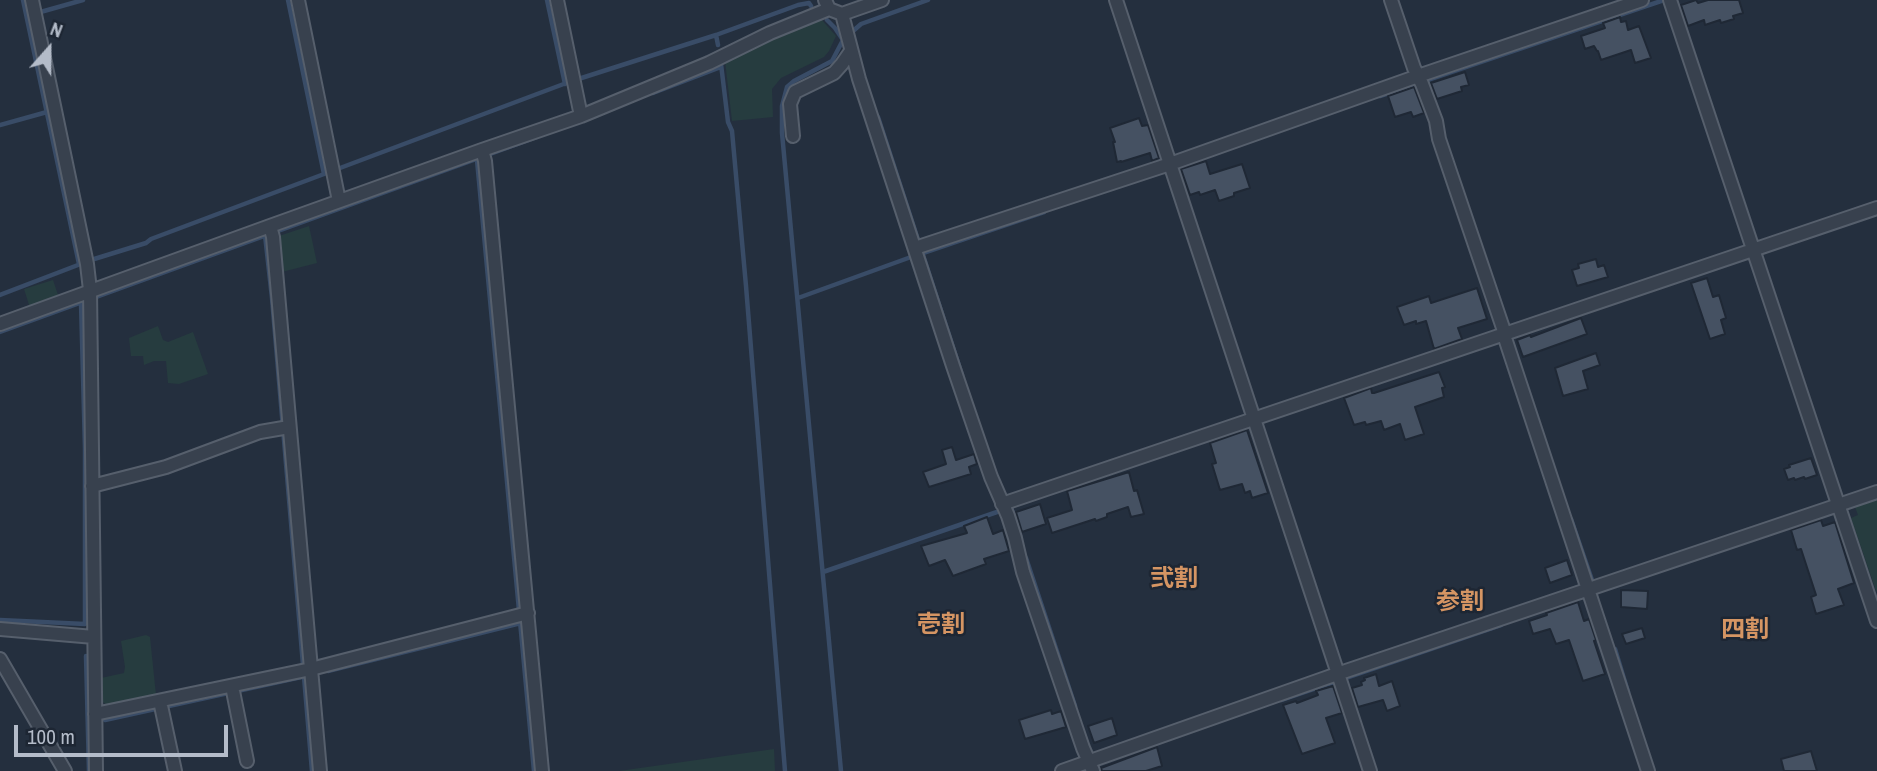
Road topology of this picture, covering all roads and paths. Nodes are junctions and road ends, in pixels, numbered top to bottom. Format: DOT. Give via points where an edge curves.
graph roads {
  1 [pos="298,0"];
  2 [pos="558,0"];
  3 [pos="882,0"];
  4 [pos="1116,0"];
  5 [pos="1391,0"];
  6 [pos="1642,0"];
  7 [pos="1670,0"];
  8 [pos="827,4"];
  9 [pos="34,9"];
  10 [pos="842,14"];
  11 [pos="850,47"];
  12 [pos="1420,80"];
  13 [pos="581,116"];
  14 [pos="793,136"];
  15 [pos="483,154"];
  16 [pos="1170,164"];
  17 [pos="339,201"];
  18 [pos="1877,208"];
  19 [pos="271,231"];
  20 [pos="919,247"];
  21 [pos="1757,249"];
  22 [pos="90,297"];
  23 [pos="0,324"];
  24 [pos="1504,335"];
  25 [pos="1255,419"];
  26 [pos="289,427"];
  27 [pos="92,486"];
  28 [pos="1877,492"];
  29 [pos="1007,502"];
  30 [pos="1839,505"];
  31 [pos="1590,590"];
  32 [pos="522,614"];
  33 [pos="1877,621"];
  34 [pos="0,629"];
  35 [pos="94,637"];
  36 [pos="0,659"];
  37 [pos="308,672"];
  38 [pos="1339,679"];
  39 [pos="232,686"];
  40 [pos="160,701"];
  41 [pos="95,714"];
  42 [pos="247,761"];
  43 [pos="1091,766"];
  44 [pos="65,771"];
  45 [pos="96,771"];
  46 [pos="175,771"];
  47 [pos="320,771"];
  48 [pos="542,771"];
  49 [pos="1062,771"];
  50 [pos="1370,771"];
  51 [pos="1648,771"];
  1 -- 17 [label="street"];
  2 -- 13 [label="street"];
  3 -- 10 [label="street"];
  4 -- 16 [label="street"];
  5 -- 12 [label="street"];
  6 -- 12 [label="street"];
  7 -- 21 [label="street"];
  8 -- 10 [label="street"];
  8 -- 13 [label="street" via="709,63"];
  9 -- 22 [label="street"];
  10 -- 11 [label="street"];
  11 -- 14 [label="street" via="834,73 795,92 790,104"];
  11 -- 20 [label="street"];
  12 -- 16 [label="street"];
  12 -- 24 [label="street"];
  13 -- 15 [label="street"];
  15 -- 17 [label="street"];
  15 -- 32 [label="street"];
  16 -- 20 [label="street"];
  16 -- 25 [label="street"];
  17 -- 19 [label="street"];
  18 -- 21 [label="street"];
  19 -- 22 [label="street"];
  19 -- 26 [label="street"];
  20 -- 29 [label="street" via="986,465"];
  21 -- 24 [label="street"];
  21 -- 30 [label="street"];
  22 -- 23 [label="street"];
  22 -- 27 [label="street"];
  24 -- 25 [label="street"];
  24 -- 31 [label="street"];
  25 -- 29 [label="street"];
  25 -- 38 [label="street"];
  26 -- 27 [label="street" via="260,432 166,467"];
  26 -- 37 [label="street"];
  27 -- 35 [label="street"];
  28 -- 30 [label="street"];
  29 -- 43 [label="street" via="1023,572"];
  30 -- 31 [label="street"];
  30 -- 33 [label="street"];
  31 -- 38 [label="street"];
  31 -- 51 [label="street"];
  32 -- 37 [label="street"];
  32 -- 48 [label="street"];
  34 -- 35 [label="street"];
  35 -- 41 [label="street"];
  36 -- 44 [label="street"];
  37 -- 39 [label="street"];
  37 -- 47 [label="street"];
  38 -- 43 [label="street"];
  38 -- 50 [label="street"];
  39 -- 40 [label="street"];
  39 -- 42 [label="street"];
  40 -- 41 [label="street"];
  40 -- 46 [label="street"];
  41 -- 45 [label="street"];
  43 -- 49 [label="street"];
}
